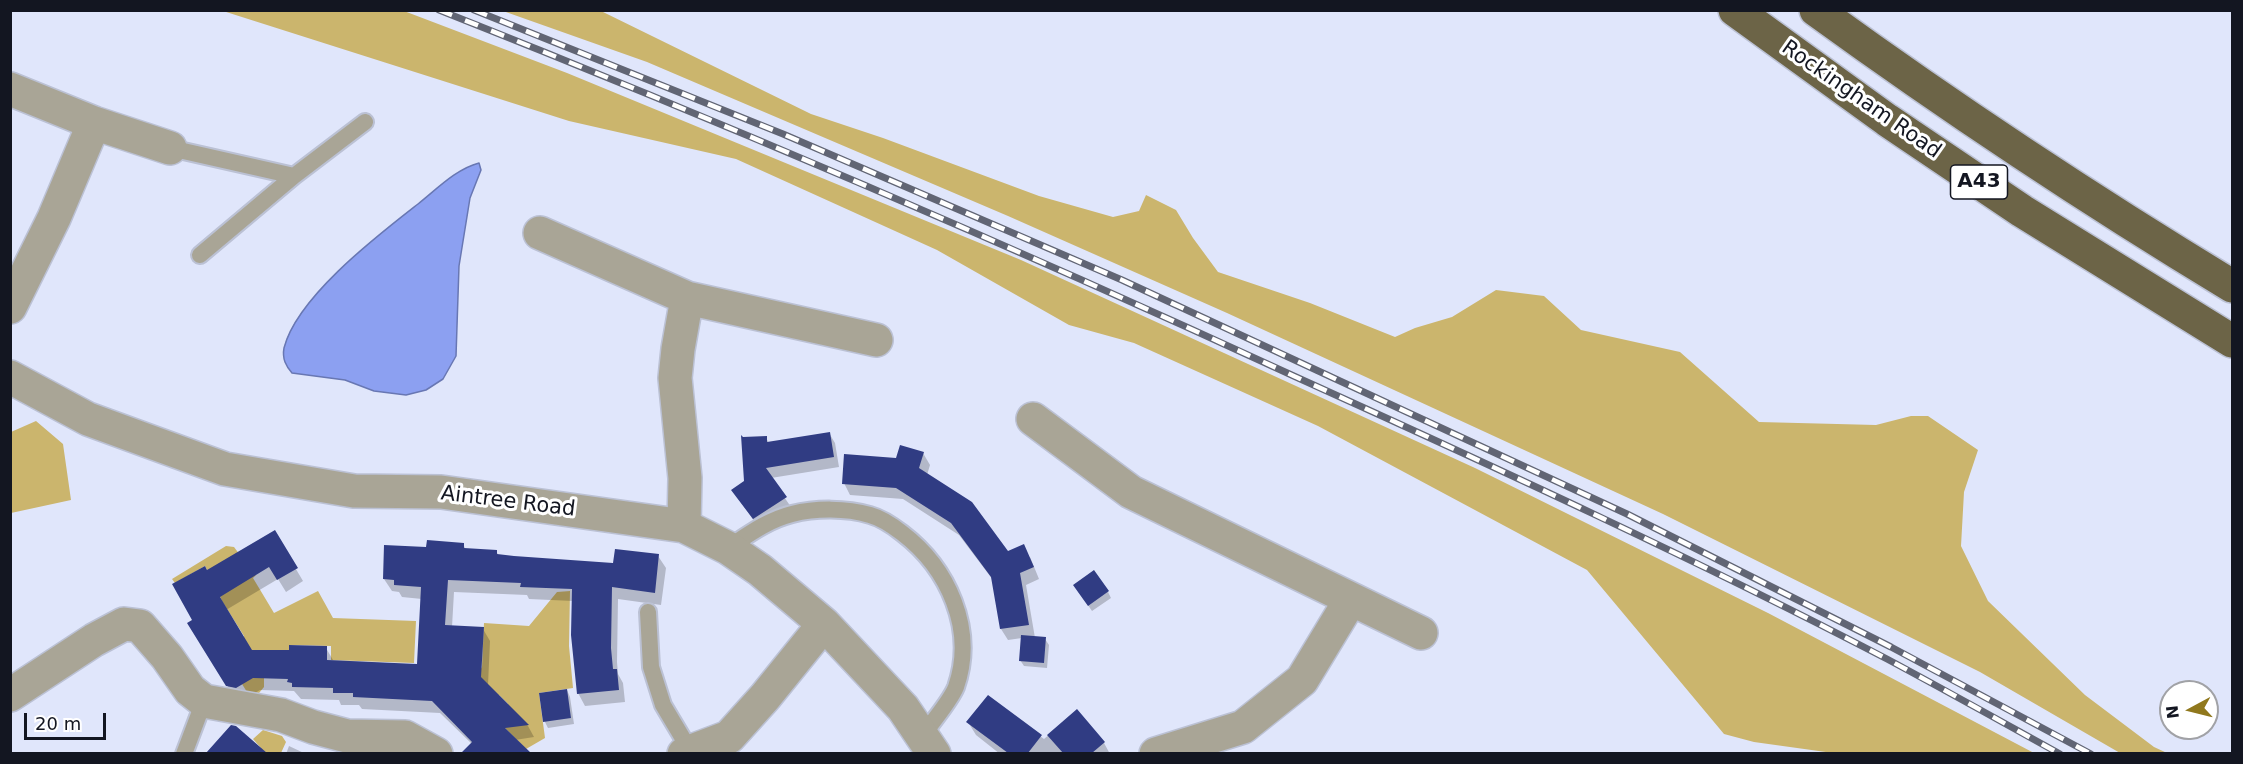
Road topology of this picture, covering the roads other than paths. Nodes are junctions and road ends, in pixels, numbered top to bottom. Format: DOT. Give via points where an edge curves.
graph roads {
  1 [pos="1735,10"];
  2 [pos="1816,10"];
  3 [pos="10,89"];
  4 [pos="365,122"];
  5 [pos="94,123"];
  6 [pos="170,148"];
  7 [pos="294,176"];
  8 [pos="540,233"];
  9 [pos="200,255"];
  10 [pos="2232,286"];
  11 [pos="687,298"];
  12 [pos="10,307"];
  13 [pos="876,339"];
  14 [pos="2232,341"];
  15 [pos="10,377"];
  16 [pos="1033,419"];
  17 [pos="684,526"];
  18 [pos="728,548"];
  19 [pos="1351,599"];
  20 [pos="648,612"];
  21 [pos="824,624"];
  22 [pos="1421,633"];
  23 [pos="10,695"];
  24 [pos="204,701"];
  25 [pos="928,745"];
  26 [pos="186,747"];
  27 [pos="436,753"];
  28 [pos="687,753"];
  29 [pos="1156,753"];
  1 -- 14 [label="highway, Rockingham Road / A43" via="1887,120 2013,204"];
  2 -- 10 [label="highway, A43" via="2053,174"];
  3 -- 5 [label="street"];
  4 -- 7 [label="lane"];
  5 -- 6 [label="street"];
  5 -- 12 [label="street" via="54,218"];
  6 -- 7 [label="lane"];
  7 -- 9 [label="lane"];
  8 -- 11 [label="street"];
  11 -- 13 [label="street"];
  11 -- 17 [label="street" via="675,378 685,478"];
  15 -- 17 [label="street, Aintree Road" via="88,419 225,469 354,491 441,492"];
  16 -- 19 [label="street" via="1131,492"];
  17 -- 18 [label="street, Aintree Road"];
  18 -- 21 [label="street, Aintree Road"];
  18 -- 25 [label="lane" via="774,519 827,510 870,515 916,543 940,572 955,602 962,630 956,688"];
  19 -- 22 [label="street"];
  19 -- 29 [label="street" via="1302,680 1243,727"];
  20 -- 28 [label="lane" via="651,667 663,705"];
  21 -- 25 [label="street, Aintree Road" via="903,708"];
  21 -- 28 [label="street" via="729,737"];
  23 -- 24 [label="street" via="124,624 140,626 190,690"];
  24 -- 26 [label="lane"];
  24 -- 27 [label="street" via="281,715 347,736 405,737"];
}
